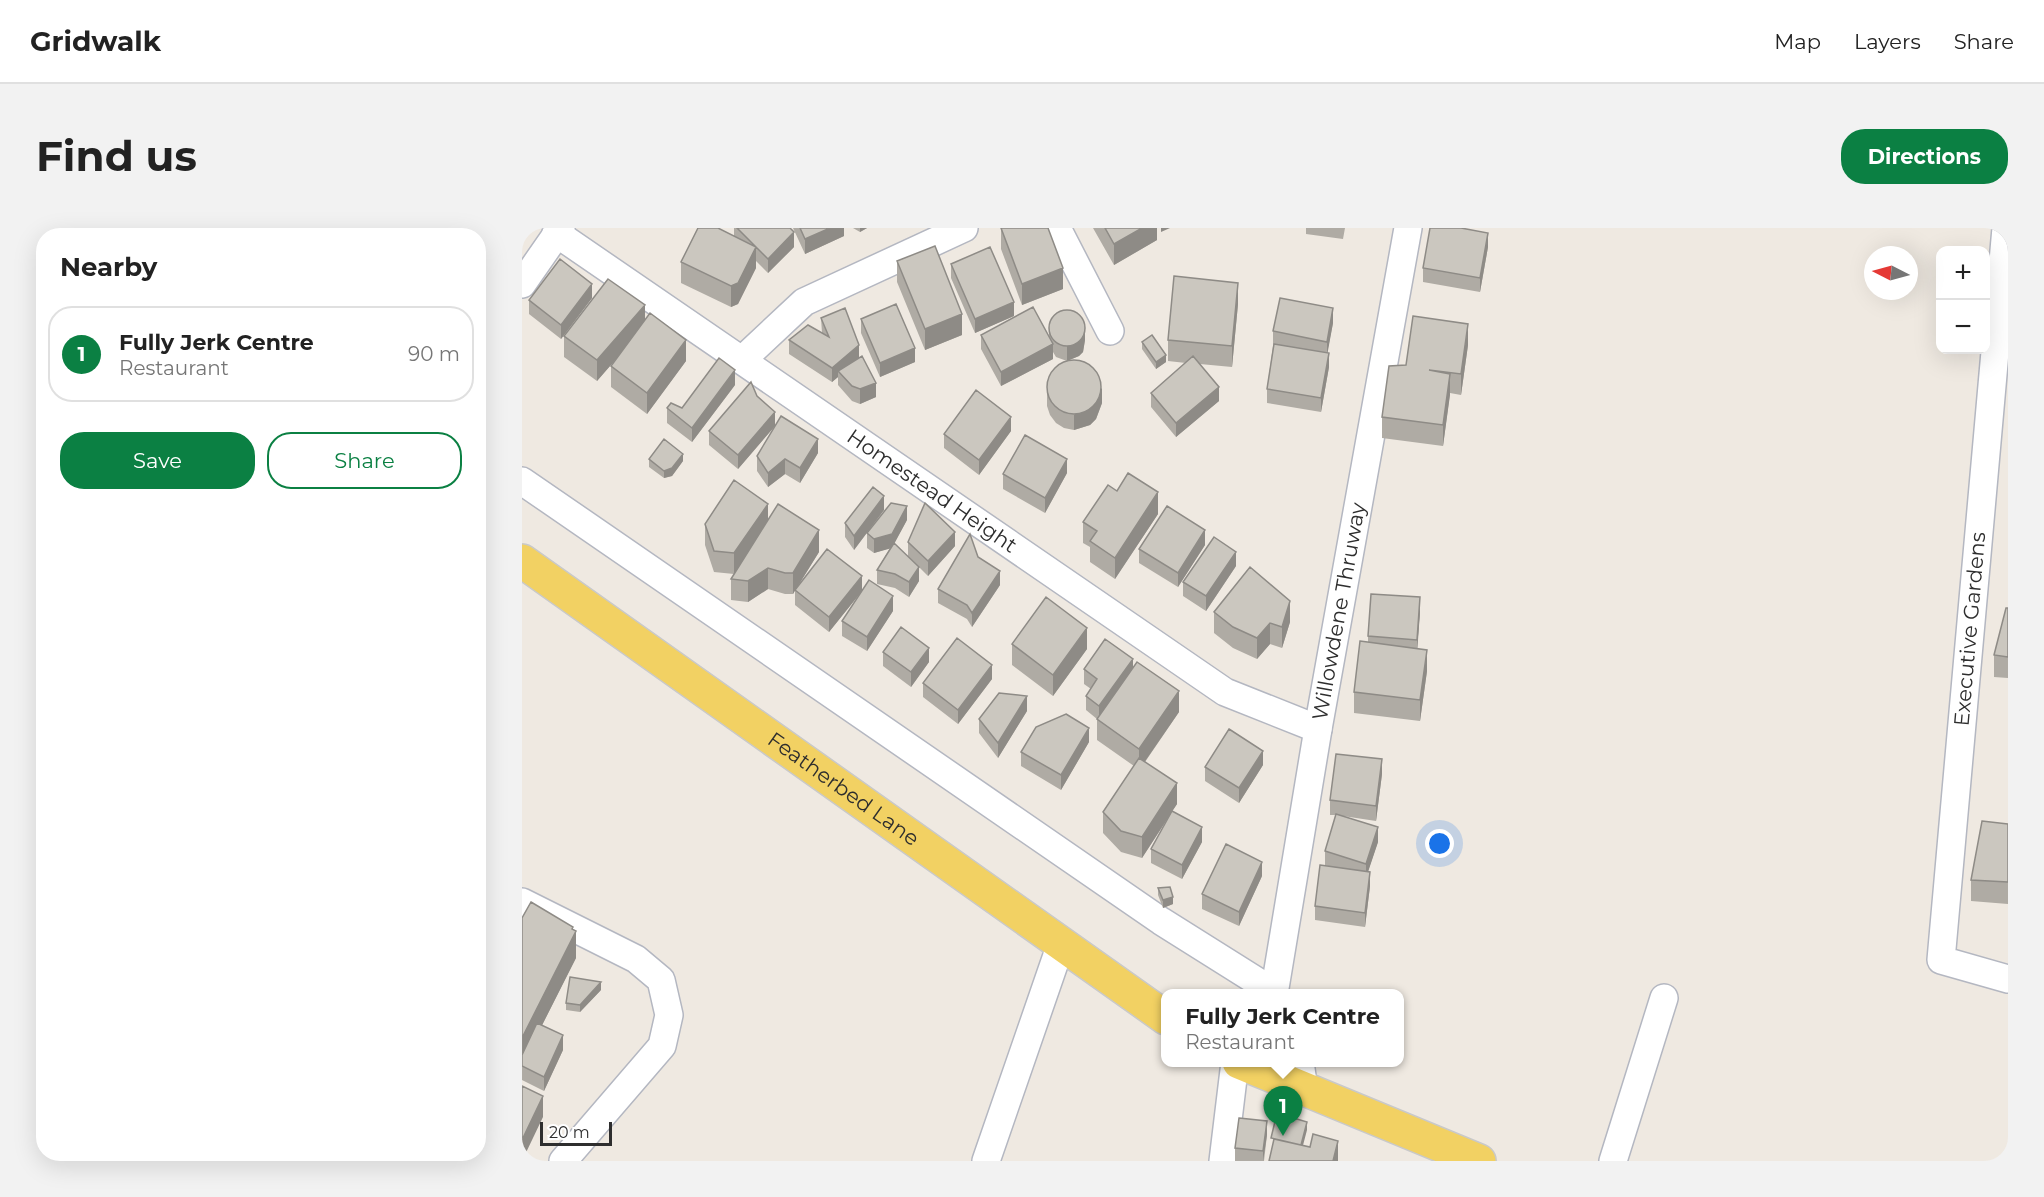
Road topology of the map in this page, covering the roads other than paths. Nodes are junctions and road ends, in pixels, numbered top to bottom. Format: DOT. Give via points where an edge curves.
graph roads {
  1 [pos="964,228"];
  2 [pos="1056,228"];
  3 [pos="1408,228"];
  4 [pos="2006,228"];
  5 [pos="558,230"];
  6 [pos="522,284"];
  7 [pos="2004,295"];
  8 [pos="1110,331"];
  9 [pos="742,360"];
  10 [pos="522,481"];
  11 [pos="522,561"];
  12 [pos="1318,729"];
  13 [pos="522,902"];
  14 [pos="1061,944"];
  15 [pos="2008,979"];
  16 [pos="1268,989"];
  17 [pos="1275,989"];
  18 [pos="1664,998"];
  19 [pos="1161,1014"];
  20 [pos="1236,1067"];
  21 [pos="1260,1067"];
  22 [pos="1302,1076"];
  23 [pos="563,1161"];
  24 [pos="986,1161"];
  25 [pos="1223,1161"];
  26 [pos="1477,1161"];
  27 [pos="1613,1161"];
  1 -- 9 [label="street" via="804,302"];
  2 -- 8 [label="street"];
  3 -- 12 [label="street, Willowdene Thruway"];
  4 -- 7 [label="street, Executive Gardens"];
  5 -- 6 [label="street"];
  5 -- 9 [label="street, Homestead Height"];
  7 -- 15 [label="street, Executive Gardens" via="1941,960"];
  9 -- 12 [label="street, Homestead Height" via="1225,692"];
  10 -- 16 [label="street" via="1161,921"];
  11 -- 14 [label="main road, Featherbed Lane"];
  12 -- 17 [label="street, Willowdene Thruway"];
  13 -- 23 [label="street" via="636,959 661,980 669,1015 662,1046"];
  14 -- 19 [label="main road, Featherbed Lane"];
  14 -- 24 [label="street"];
  18 -- 27 [label="street"];
  20 -- 25 [label="street"];
  21 -- 22 [label="main road"];
  22 -- 26 [label="main road"];
}
